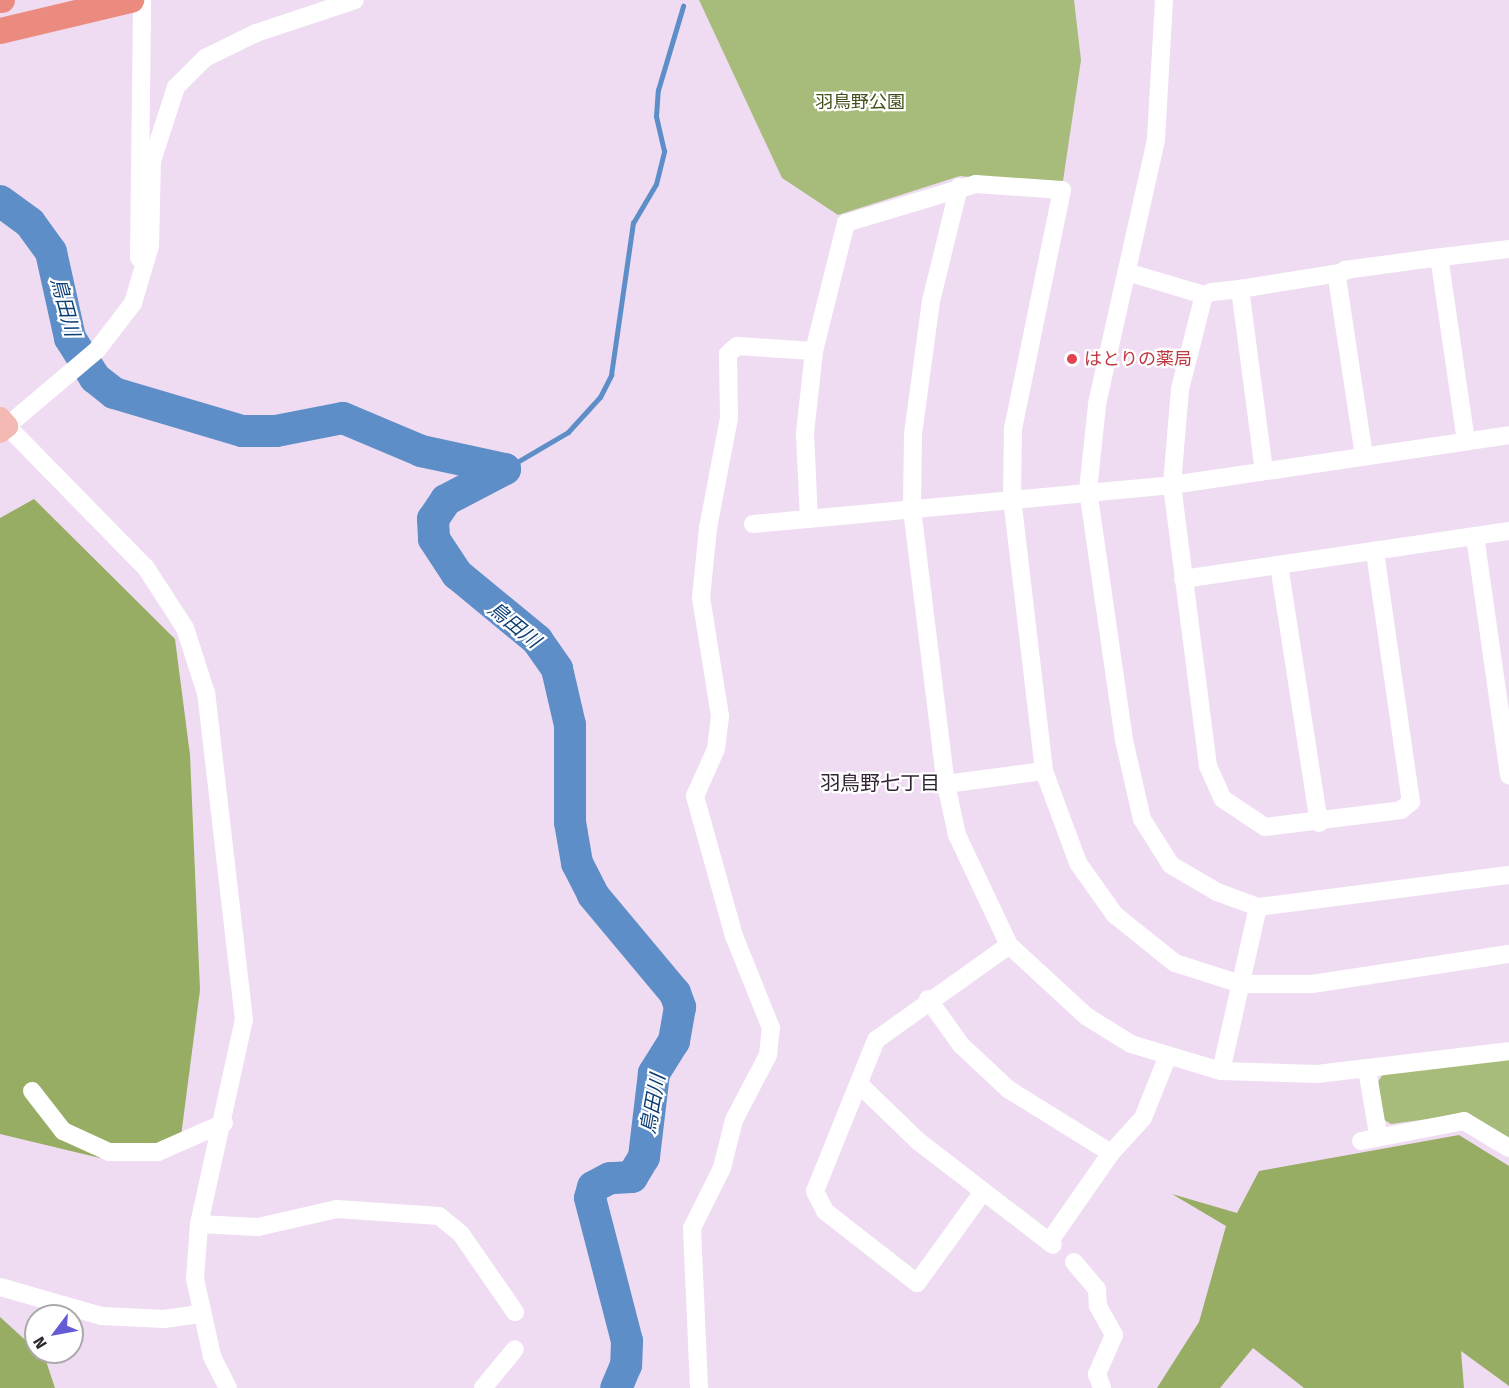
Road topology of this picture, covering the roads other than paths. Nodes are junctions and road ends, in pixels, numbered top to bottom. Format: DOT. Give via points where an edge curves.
graph roads {
  1 [pos="131,0"];
  2 [pos="142,0"];
  3 [pos="355,0"];
  4 [pos="1164,0"];
  5 [pos="0,31"];
  6 [pos="959,187"];
  7 [pos="1509,249"];
  8 [pos="1434,258"];
  9 [pos="1127,272"];
  10 [pos="1339,273"];
  11 [pos="140,280"];
  12 [pos="1240,289"];
  13 [pos="1204,296"];
  14 [pos="814,351"];
  15 [pos="2,425"];
  16 [pos="1509,435"];
  17 [pos="1466,441"];
  18 [pos="1364,456"];
  19 [pos="1264,471"];
  20 [pos="1172,485"];
  21 [pos="1088,489"];
  22 [pos="1012,498"];
  23 [pos="912,509"];
  24 [pos="809,519"];
  25 [pos="753,524"];
  26 [pos="1509,531"];
  27 [pos="1475,536"];
  28 [pos="1374,551"];
  29 [pos="1279,565"];
  30 [pos="1183,579"];
  31 [pos="1044,771"];
  32 [pos="1509,776"];
  33 [pos="946,784"];
  34 [pos="1319,823"];
  35 [pos="1509,875"];
  36 [pos="1258,907"];
  37 [pos="1009,945"];
  38 [pos="1509,954"];
  39 [pos="1241,984"];
  40 [pos="928,999"];
  41 [pos="1509,1051"];
  42 [pos="1167,1058"];
  43 [pos="1367,1069"];
  44 [pos="1221,1071"];
  45 [pos="859,1084"];
  46 [pos="32,1091"];
  47 [pos="224,1123"];
  48 [pos="1378,1134"];
  49 [pos="1361,1141"];
  50 [pos="1509,1148"];
  51 [pos="1111,1154"];
  52 [pos="982,1193"];
  53 [pos="200,1224"];
  54 [pos="1074,1262"];
  55 [pos="0,1287"];
  56 [pos="515,1312"];
  57 [pos="200,1314"];
  58 [pos="515,1349"];
  59 [pos="697,1350"];
  60 [pos="228,1388"];
  61 [pos="483,1388"];
  62 [pos="687,1388"];
  63 [pos="699,1388"];
  64 [pos="1102,1388"];
  1 -- 5 [label="highway"];
  2 -- 11 [label="street" via="137,127"];
  3 -- 11 [label="street" via="256,33 205,58 176,87 152,160 154,219"];
  4 -- 9 [label="street" via="1156,140"];
  6 -- 14 [label="street" via="846,223"];
  6 -- 22 [label="street" via="1062,190 1013,428"];
  6 -- 23 [label="street" via="931,301 913,435"];
  7 -- 8 [label="street"];
  8 -- 10 [label="street"];
  8 -- 17 [label="street" via="1440,263"];
  9 -- 13 [label="street"];
  9 -- 21 [label="street" via="1096,410"];
  10 -- 12 [label="street"];
  10 -- 18 [label="street"];
  11 -- 15 [label="street" via="133,303 98,350"];
  12 -- 13 [label="street"];
  12 -- 19 [label="street"];
  13 -- 20 [label="street" via="1180,389"];
  14 -- 24 [label="street" via="805,433"];
  14 -- 59 [label="street" via="737,346 728,354 729,418 701,598 720,716 716,749 695,796 734,936 771,1028 768,1055 734,1120 722,1168 692,1228"];
  15 -- 47 [label="street" via="146,568 185,628 198,663 206,693 243,987 242,1048"];
  16 -- 17 [label="street"];
  17 -- 18 [label="street"];
  18 -- 19 [label="street"];
  19 -- 20 [label="street"];
  20 -- 21 [label="street"];
  20 -- 30 [label="street"];
  21 -- 22 [label="street"];
  21 -- 36 [label="street" via="1124,740 1142,819 1171,865 1217,892"];
  22 -- 23 [label="street"];
  22 -- 31 [label="street"];
  23 -- 24 [label="street"];
  23 -- 33 [label="street"];
  24 -- 25 [label="street"];
  26 -- 27 [label="street"];
  27 -- 28 [label="street"];
  27 -- 32 [label="street"];
  28 -- 29 [label="street"];
  28 -- 34 [label="street" via="1411,802 1401,810"];
  29 -- 30 [label="street"];
  29 -- 34 [label="street"];
  30 -- 34 [label="street" via="1208,766 1223,799 1265,827"];
  31 -- 33 [label="street"];
  31 -- 39 [label="street" via="1078,863 1115,915 1175,963"];
  33 -- 37 [label="street" via="957,835"];
  35 -- 36 [label="street"];
  36 -- 39 [label="street"];
  37 -- 40 [label="street"];
  37 -- 42 [label="street" via="1086,1016 1131,1044"];
  38 -- 39 [label="street" via="1312,984"];
  39 -- 44 [label="street"];
  40 -- 45 [label="street" via="876,1040"];
  40 -- 51 [label="street" via="961,1045 1008,1089"];
  41 -- 43 [label="street"];
  42 -- 44 [label="street"];
  42 -- 51 [label="street" via="1143,1118"];
  43 -- 44 [label="street" via="1276,1076"];
  43 -- 48 [label="street"];
  45 -- 52 [label="street"];
  45 -- 52 [label="street" via="815,1191 825,1210 916,1283"];
  46 -- 47 [label="street" via="63,1131 109,1152 158,1152"];
  47 -- 53 [label="street"];
  48 -- 49 [label="street"];
  48 -- 50 [label="street" via="1464,1121"];
  51 -- 52 [label="street" via="1051,1243"];
  53 -- 56 [label="street" via="258,1227 337,1209 439,1216 461,1234"];
  53 -- 57 [label="street" via="195,1279"];
  54 -- 64 [label="street" via="1097,1289 1098,1306 1114,1335 1097,1374"];
  55 -- 57 [label="street" via="102,1316 164,1319"];
  57 -- 60 [label="street"];
  58 -- 61 [label="street"];
  59 -- 62 [label="street"];
  59 -- 63 [label="street"];
}
